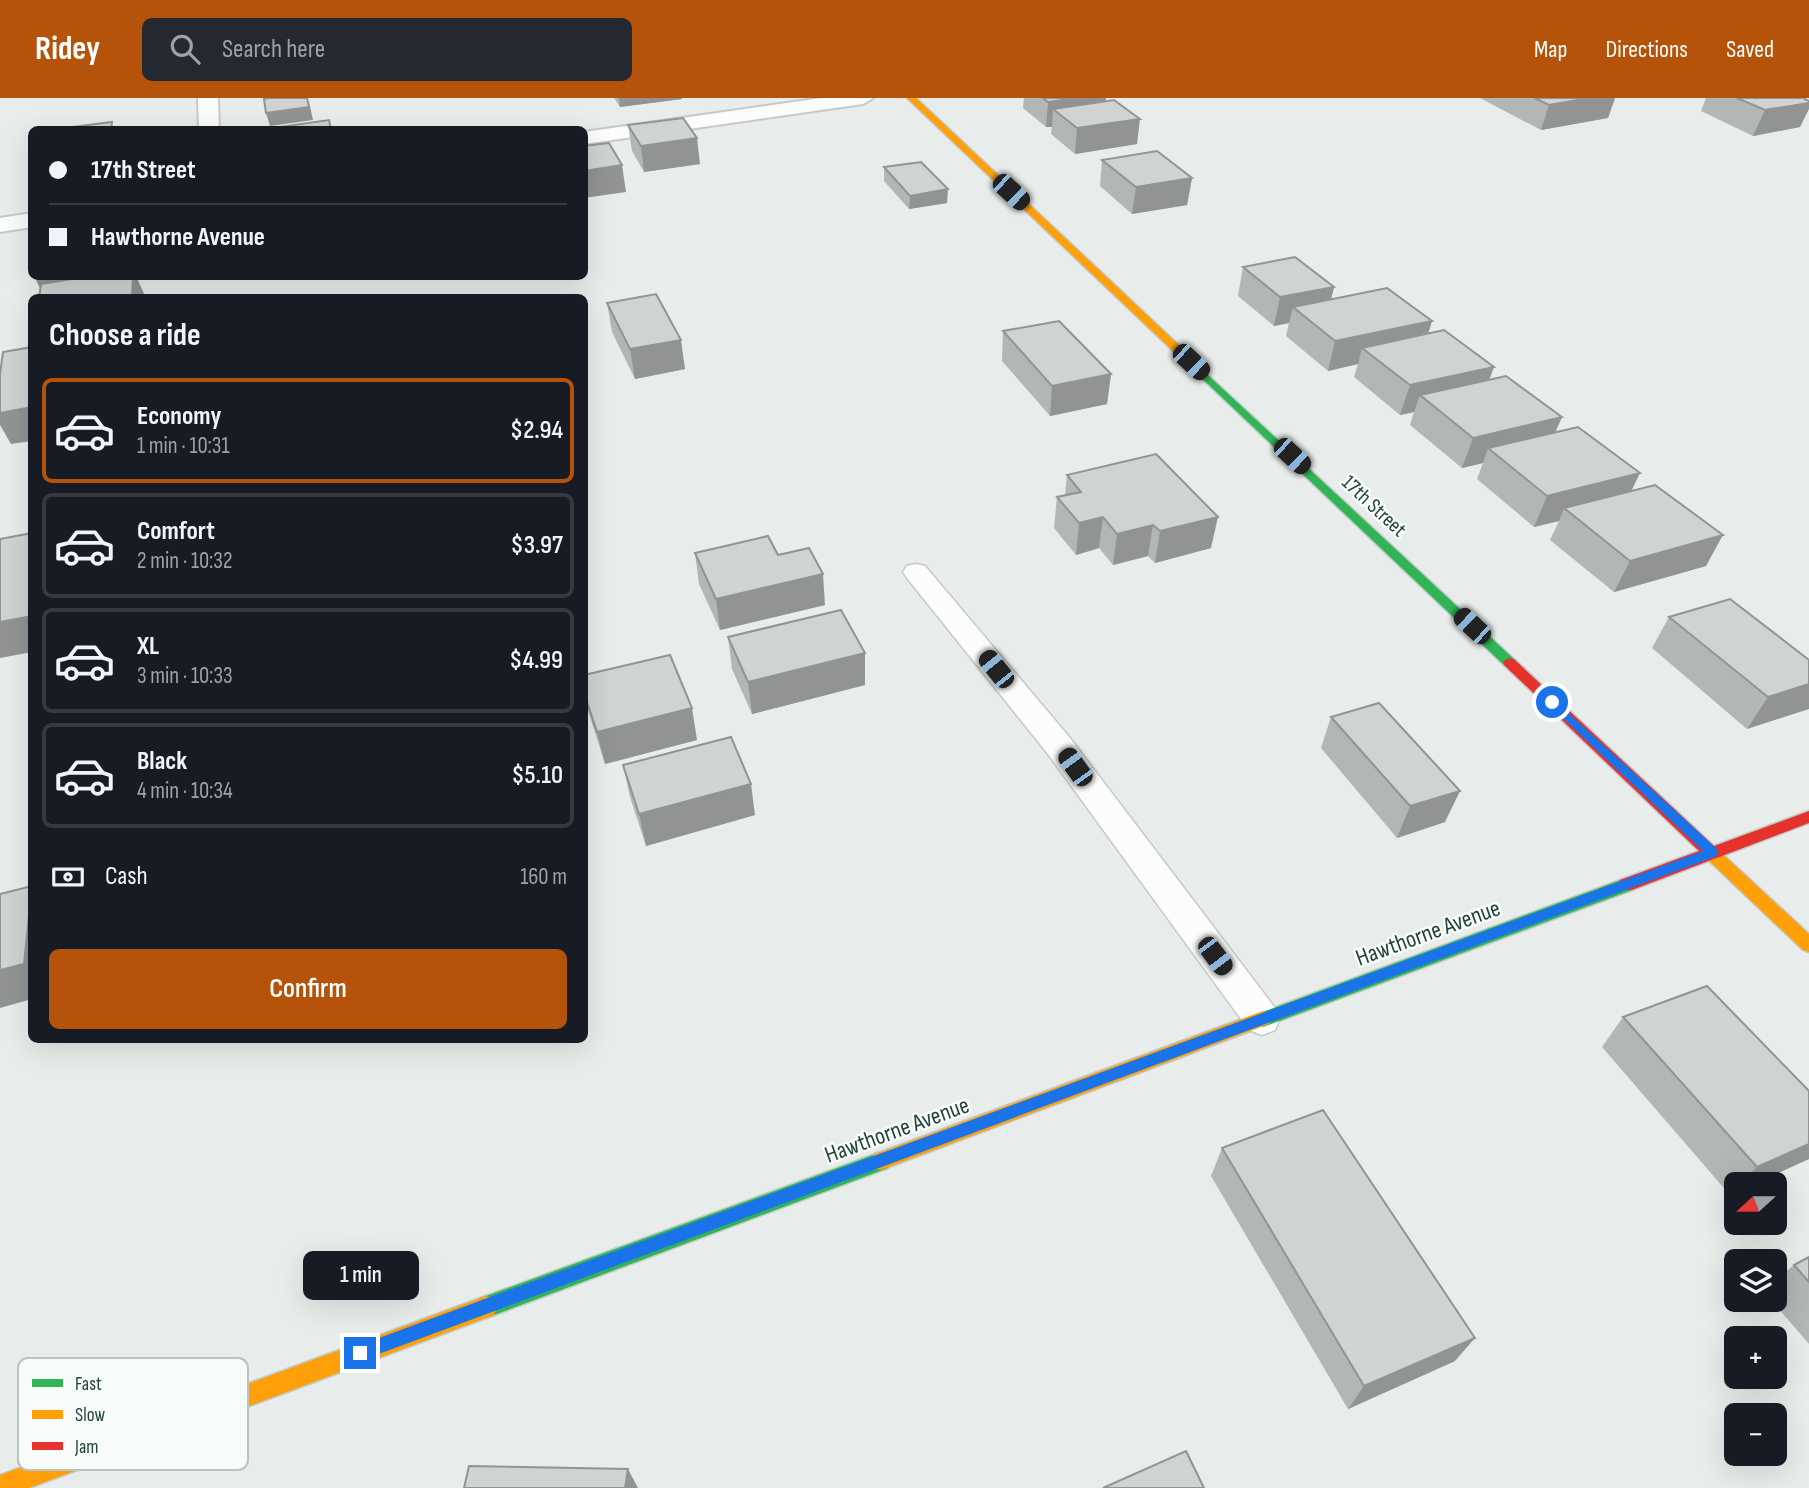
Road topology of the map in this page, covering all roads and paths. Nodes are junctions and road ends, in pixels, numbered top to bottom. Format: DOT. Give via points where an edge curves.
graph roads {
  1 [pos="208,98"];
  2 [pos="863,98"];
  3 [pos="911,98"];
  4 [pos="209,126"];
  5 [pos="588,137"];
  6 [pos="28,221"];
  7 [pos="0,225"];
  8 [pos="916,572"];
  9 [pos="1809,817"];
  10 [pos="1712,853"];
  11 [pos="1809,944"];
  12 [pos="1262,1019"];
  13 [pos="248,1395"];
  14 [pos="46,1470"];
  15 [pos="0,1487"];
  1 -- 4 [label="street"];
  2 -- 5 [label="street"];
  3 -- 10 [label="street, 17th Street"];
  6 -- 7 [label="street"];
  8 -- 12 [label="lane" via="1059,746"];
  9 -- 10 [label="street, Hawthorne Avenue"];
  10 -- 11 [label="street, 17th Street"];
  10 -- 12 [label="street, Hawthorne Avenue"];
  12 -- 13 [label="street, Hawthorne Avenue"];
  14 -- 15 [label="street, Hawthorne Avenue"];
}
